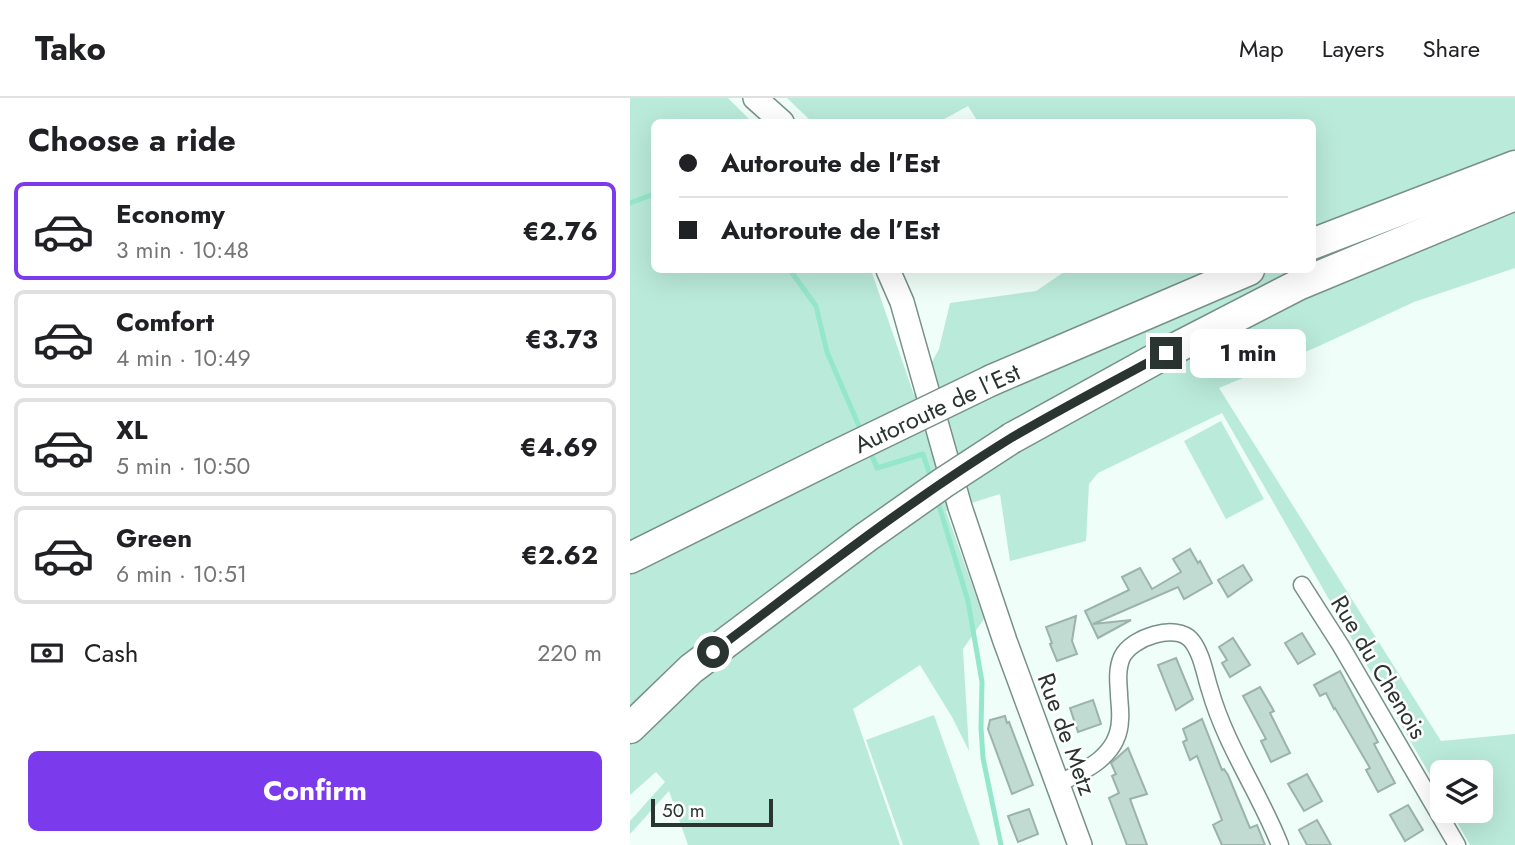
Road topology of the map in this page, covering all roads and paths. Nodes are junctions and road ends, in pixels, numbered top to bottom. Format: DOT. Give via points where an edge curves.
graph roads {
  1 [pos="755,98"];
  2 [pos="779,119"];
  3 [pos="1515,166"];
  4 [pos="1515,195"];
  5 [pos="1316,242"];
  6 [pos="889,273"];
  7 [pos="1242,273"];
  8 [pos="630,558"];
  9 [pos="1302,585"];
  10 [pos="630,728"];
  11 [pos="1057,784"];
  12 [pos="1080,845"];
  13 [pos="1280,845"];
  14 [pos="1457,845"];
  1 -- 2 [label="main road"];
  3 -- 5 [label="highway"];
  4 -- 10 [label="highway, bridge" via="1298,285 1012,438 865,538 691,669"];
  6 -- 11 [label="main road, Rue de Metz" via="902,302 960,507"];
  7 -- 8 [label="highway, Autoroute de l’Est, bridge" via="992,380"];
  9 -- 14 [label="street, Rue du Chenois"];
  11 -- 12 [label="main road, Rue de Metz"];
  11 -- 13 [label="street" via="1103,758 1117,737 1119,664 1124,654 1143,638 1180,634 1190,638 1196,648 1226,734"];
}
